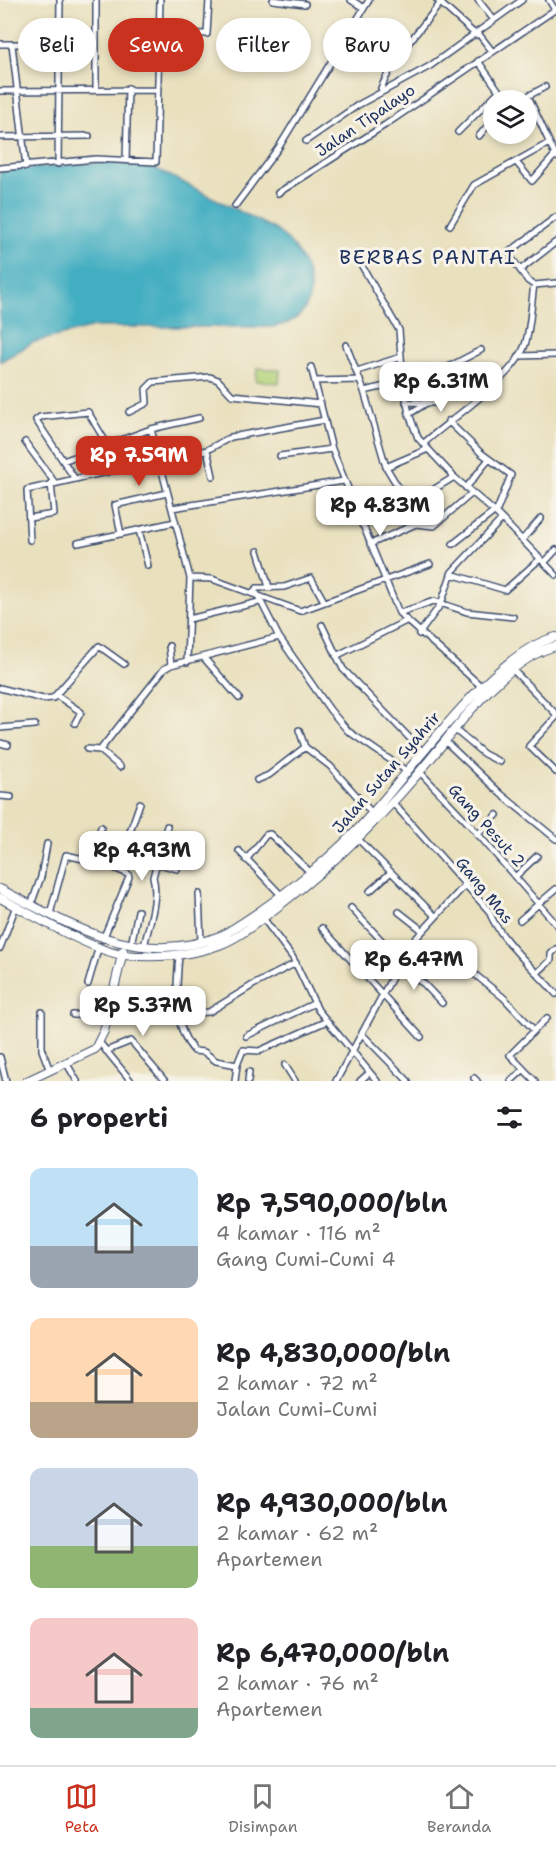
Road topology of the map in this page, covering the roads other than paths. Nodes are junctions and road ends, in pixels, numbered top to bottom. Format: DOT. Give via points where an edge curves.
graph roads {
  1 [pos="60,0"];
  2 [pos="96,0"];
  3 [pos="160,0"];
  4 [pos="209,0"];
  5 [pos="273,0"];
  6 [pos="351,0"];
  7 [pos="369,0"];
  8 [pos="478,0"];
  9 [pos="522,0"];
  10 [pos="549,0"];
  11 [pos="284,1"];
  12 [pos="440,1"];
  13 [pos="305,4"];
  14 [pos="364,8"];
  15 [pos="556,10"];
  16 [pos="60,18"];
  17 [pos="95,18"];
  18 [pos="159,18"];
  19 [pos="494,20"];
  20 [pos="204,34"];
  21 [pos="477,34"];
  22 [pos="0,44"];
  23 [pos="12,44"];
  24 [pos="18,44"];
  25 [pos="492,51"];
  26 [pos="478,61"];
  27 [pos="59,72"];
  28 [pos="95,72"];
  29 [pos="158,72"];
  30 [pos="545,87"];
  31 [pos="128,88"];
  32 [pos="381,88"];
  33 [pos="96,89"];
  34 [pos="16,90"];
  35 [pos="59,90"];
  36 [pos="158,90"];
  37 [pos="498,90"];
  38 [pos="0,91"];
  39 [pos="537,91"];
  40 [pos="483,107"];
  41 [pos="537,116"];
  42 [pos="483,131"];
  43 [pos="458,132"];
  44 [pos="22,136"];
  45 [pos="59,136"];
  46 [pos="89,136"];
  47 [pos="479,136"];
  48 [pos="0,137"];
  49 [pos="306,141"];
  50 [pos="549,143"];
  51 [pos="555,156"];
  52 [pos="126,160"];
  53 [pos="516,162"];
  54 [pos="58,164"];
  55 [pos="26,167"];
  56 [pos="0,168"];
  57 [pos="278,193"];
  58 [pos="235,206"];
  59 [pos="556,217"];
  60 [pos="450,225"];
  61 [pos="556,242"];
  62 [pos="359,261"];
  63 [pos="520,270"];
  64 [pos="556,283"];
  65 [pos="534,285"];
  66 [pos="346,345"];
  67 [pos="481,350"];
  68 [pos="520,355"];
  69 [pos="556,355"];
  70 [pos="401,357"];
  71 [pos="311,367"];
  72 [pos="357,371"];
  73 [pos="360,380"];
  74 [pos="403,380"];
  75 [pos="315,381"];
  76 [pos="364,391"];
  77 [pos="449,395"];
  78 [pos="406,402"];
  79 [pos="426,403"];
  80 [pos="321,404"];
  81 [pos="129,412"];
  82 [pos="409,414"];
  83 [pos="199,418"];
  84 [pos="325,420"];
  85 [pos="448,421"];
  86 [pos="151,429"];
  87 [pos="25,442"];
  88 [pos="107,444"];
  89 [pos="423,444"];
  90 [pos="332,449"];
  91 [pos="429,449"];
  92 [pos="207,450"];
  93 [pos="280,456"];
  94 [pos="489,459"];
  95 [pos="63,461"];
  96 [pos="159,462"];
  97 [pos="386,467"];
  98 [pos="213,476"];
  99 [pos="454,477"];
  100 [pos="75,479"];
  101 [pos="344,481"];
  102 [pos="53,483"];
  103 [pos="466,488"];
  104 [pos="167,493"];
  105 [pos="472,493"];
  106 [pos="409,505"];
  107 [pos="172,508"];
  108 [pos="495,512"];
  109 [pos="29,518"];
  110 [pos="541,518"];
  111 [pos="502,519"];
  112 [pos="175,522"];
  113 [pos="363,525"];
  114 [pos="139,530"];
  115 [pos="121,534"];
  116 [pos="30,540"];
  117 [pos="522,540"];
  118 [pos="78,543"];
  119 [pos="370,544"];
  120 [pos="453,544"];
  121 [pos="556,550"];
  122 [pos="258,551"];
  123 [pos="542,561"];
  124 [pos="430,564"];
  125 [pos="148,566"];
  126 [pos="451,574"];
  127 [pos="556,575"];
  128 [pos="190,578"];
  129 [pos="385,581"];
  130 [pos="269,587"];
  131 [pos="254,593"];
  132 [pos="324,601"];
  133 [pos="259,602"];
  134 [pos="441,604"];
  135 [pos="399,613"];
  136 [pos="513,617"];
  137 [pos="189,619"];
  138 [pos="406,621"];
  139 [pos="322,625"];
  140 [pos="419,634"];
  141 [pos="279,637"];
  142 [pos="556,637"];
  143 [pos="169,646"];
  144 [pos="556,646"];
  145 [pos="336,656"];
  146 [pos="204,658"];
  147 [pos="187,662"];
  148 [pos="124,664"];
  149 [pos="171,665"];
  150 [pos="513,670"];
  151 [pos="0,688"];
  152 [pos="484,690"];
  153 [pos="56,695"];
  154 [pos="239,698"];
  155 [pos="556,716"];
  156 [pos="75,723"];
  157 [pos="35,725"];
  158 [pos="0,728"];
  159 [pos="454,729"];
  160 [pos="299,730"];
  161 [pos="445,741"];
  162 [pos="0,743"];
  163 [pos="8,745"];
  164 [pos="305,747"];
  165 [pos="87,749"];
  166 [pos="100,750"];
  167 [pos="424,753"];
  168 [pos="500,762"];
  169 [pos="120,767"];
  170 [pos="408,772"];
  171 [pos="420,772"];
  172 [pos="556,772"];
  173 [pos="257,780"];
  174 [pos="0,796"];
  175 [pos="11,797"];
  176 [pos="140,803"];
  177 [pos="393,803"];
  178 [pos="372,813"];
  179 [pos="497,815"];
  180 [pos="101,826"];
  181 [pos="167,826"];
  182 [pos="477,835"];
  183 [pos="556,839"];
  184 [pos="358,840"];
  185 [pos="47,844"];
  186 [pos="160,848"];
  187 [pos="238,851"];
  188 [pos="537,856"];
  189 [pos="246,860"];
  190 [pos="93,861"];
  191 [pos="156,863"];
  192 [pos="177,869"];
  193 [pos="390,873"];
  194 [pos="312,875"];
  195 [pos="515,878"];
  196 [pos="466,884"];
  197 [pos="0,889"];
  198 [pos="556,889"];
  199 [pos="370,891"];
  200 [pos="199,894"];
  201 [pos="280,894"];
  202 [pos="0,898"];
  203 [pos="31,905"];
  204 [pos="539,905"];
  205 [pos="15,906"];
  206 [pos="351,908"];
  207 [pos="138,911"];
  208 [pos="399,912"];
  209 [pos="50,914"];
  210 [pos="435,916"];
  211 [pos="264,918"];
  212 [pos="520,920"];
  213 [pos="556,924"];
  214 [pos="322,928"];
  215 [pos="422,930"];
  216 [pos="201,942"];
  217 [pos="101,943"];
  218 [pos="128,945"];
  219 [pos="144,945"];
  220 [pos="0,948"];
  221 [pos="556,949"];
  222 [pos="179,954"];
  223 [pos="122,955"];
  224 [pos="297,963"];
  225 [pos="399,964"];
  226 [pos="462,964"];
  227 [pos="537,973"];
  228 [pos="88,984"];
  229 [pos="556,994"];
  230 [pos="381,995"];
  231 [pos="315,1003"];
  232 [pos="442,1003"];
  233 [pos="42,1012"];
  234 [pos="178,1014"];
  235 [pos="73,1015"];
  236 [pos="107,1016"];
  237 [pos="547,1018"];
  238 [pos="327,1021"];
  239 [pos="534,1030"];
  240 [pos="362,1034"];
  241 [pos="246,1035"];
  242 [pos="421,1036"];
  243 [pos="100,1043"];
  244 [pos="106,1051"];
  245 [pos="352,1053"];
  246 [pos="0,1057"];
  247 [pos="67,1064"];
  248 [pos="237,1065"];
  249 [pos="285,1065"];
  250 [pos="523,1070"];
  251 [pos="50,1071"];
  252 [pos="249,1072"];
  253 [pos="369,1073"];
  254 [pos="6,1081"];
  255 [pos="27,1081"];
  256 [pos="77,1081"];
  257 [pos="131,1081"];
  258 [pos="165,1081"];
  259 [pos="235,1081"];
  260 [pos="248,1081"];
  261 [pos="295,1081"];
  262 [pos="336,1081"];
  263 [pos="360,1081"];
  264 [pos="377,1081"];
  265 [pos="408,1081"];
  266 [pos="511,1081"];
  267 [pos="535,1081"];
  1 -- 16 [label="street"];
  2 -- 17 [label="street"];
  3 -- 18 [label="street"];
  4 -- 20 [label="street"];
  5 -- 11 [label="street"];
  6 -- 14 [label="street"];
  7 -- 14 [label="street"];
  8 -- 19 [label="street"];
  9 -- 19 [label="street"];
  10 -- 15 [label="street"];
  11 -- 13 [label="street"];
  12 -- 21 [label="street"];
  12 -- 32 [label="street" via="394,61"];
  14 -- 58 [label="street" via="279,147"];
  15 -- 25 [label="street, Jalan Tipalayo"];
  19 -- 21 [label="street"];
  21 -- 25 [label="street"];
  21 -- 49 [label="street"];
  22 -- 23 [label="street"];
  23 -- 24 [label="street"];
  23 -- 34 [label="street"];
  25 -- 26 [label="street, Jalan Tipalayo"];
  26 -- 37 [label="street"];
  26 -- 57 [label="street, Jalan Tipalayo"];
  27 -- 35 [label="street"];
  28 -- 33 [label="street"];
  29 -- 36 [label="street"];
  30 -- 39 [label="street"];
  31 -- 33 [label="street"];
  31 -- 36 [label="street"];
  31 -- 52 [label="street"];
  33 -- 35 [label="street"];
  34 -- 35 [label="street"];
  34 -- 38 [label="street"];
  34 -- 44 [label="street"];
  35 -- 45 [label="street"];
  36 -- 52 [label="street" via="156,162"];
  40 -- 43 [label="street"];
  41 -- 50 [label="street"];
  42 -- 47 [label="street"];
  44 -- 45 [label="street"];
  44 -- 48 [label="street"];
  44 -- 55 [label="street"];
  45 -- 46 [label="street"];
  45 -- 54 [label="street"];
  50 -- 51 [label="street"];
  50 -- 53 [label="street"];
  51 -- 53 [label="street" via="532,181"];
  52 -- 54 [label="street"];
  53 -- 60 [label="street" via="474,185"];
  54 -- 55 [label="street"];
  55 -- 56 [label="street"];
  59 -- 63 [label="street" via="509,251"];
  61 -- 63 [label="street"];
  62 -- 70 [label="street" via="396,321"];
  63 -- 65 [label="street"];
  64 -- 65 [label="street"];
  65 -- 68 [label="street"];
  66 -- 72 [label="street"];
  67 -- 74 [label="street" via="435,374"];
  68 -- 69 [label="street"];
  68 -- 85 [label="street" via="504,376"];
  70 -- 72 [label="street"];
  70 -- 74 [label="street"];
  71 -- 75 [label="street"];
  72 -- 73 [label="street"];
  73 -- 75 [label="street"];
  73 -- 76 [label="street"];
  74 -- 76 [label="street"];
  74 -- 78 [label="street"];
  75 -- 80 [label="street"];
  76 -- 97 [label="street"];
  77 -- 79 [label="street"];
  78 -- 79 [label="street"];
  78 -- 82 [label="street"];
  79 -- 82 [label="street"];
  80 -- 81 [label="street" via="232,395 210,377 153,382 146,390 147,403"];
  80 -- 84 [label="street"];
  82 -- 89 [label="street"];
  83 -- 86 [label="street"];
  84 -- 90 [label="street"];
  84 -- 92 [label="street" via="231,437"];
  85 -- 89 [label="street"];
  85 -- 94 [label="street"];
  86 -- 88 [label="street"];
  86 -- 96 [label="street"];
  87 -- 102 [label="street"];
  88 -- 95 [label="street"];
  88 -- 95 [label="street" via="88,412 38,417 36,422"];
  89 -- 91 [label="street"];
  90 -- 93 [label="street"];
  90 -- 101 [label="street"];
  91 -- 97 [label="street"];
  91 -- 99 [label="street"];
  92 -- 96 [label="street"];
  92 -- 98 [label="street"];
  94 -- 103 [label="street"];
  94 -- 108 [label="street" via="511,475"];
  95 -- 100 [label="street"];
  96 -- 100 [label="street"];
  96 -- 104 [label="street"];
  97 -- 106 [label="street"];
  99 -- 103 [label="street"];
  99 -- 106 [label="street"];
  100 -- 102 [label="street"];
  101 -- 107 [label="street"];
  101 -- 113 [label="street"];
  102 -- 109 [label="street" via="27,490"];
  102 -- 109 [label="street" via="54,514"];
  103 -- 105 [label="street"];
  104 -- 107 [label="street"];
  104 -- 115 [label="street" via="115,505"];
  105 -- 108 [label="street"];
  105 -- 119 [label="street" via="434,526 416,524"];
  106 -- 113 [label="street"];
  107 -- 112 [label="street"];
  108 -- 111 [label="street"];
  108 -- 120 [label="street"];
  109 -- 116 [label="street"];
  110 -- 117 [label="street"];
  111 -- 117 [label="street"];
  111 -- 126 [label="street"];
  112 -- 114 [label="street"];
  112 -- 128 [label="street"];
  113 -- 119 [label="street"];
  114 -- 115 [label="street"];
  114 -- 125 [label="street"];
  115 -- 118 [label="street"];
  117 -- 123 [label="street"];
  119 -- 129 [label="street"];
  121 -- 123 [label="street"];
  122 -- 130 [label="street"];
  123 -- 126 [label="street" via="505,590"];
  123 -- 127 [label="street"];
  124 -- 129 [label="street"];
  126 -- 134 [label="street"];
  128 -- 131 [label="street" via="212,579"];
  128 -- 137 [label="street"];
  129 -- 132 [label="street"];
  129 -- 135 [label="street"];
  130 -- 131 [label="street" via="257,588"];
  130 -- 132 [label="street" via="313,579"];
  131 -- 132 [label="street" via="300,611"];
  131 -- 133 [label="street"];
  133 -- 137 [label="street"];
  133 -- 141 [label="street"];
  134 -- 135 [label="street" via="432,601"];
  134 -- 136 [label="street" via="473,613"];
  134 -- 140 [label="street"];
  135 -- 138 [label="street"];
  137 -- 147 [label="street"];
  138 -- 140 [label="street"];
  138 -- 145 [label="street"];
  139 -- 145 [label="street"];
  140 -- 152 [label="street"];
  141 -- 146 [label="street"];
  141 -- 170 [label="street" via="348,731"];
  142 -- 152 [label="street, Jalan Sutan Syahrir" via="532,645"];
  143 -- 149 [label="street"];
  144 -- 150 [label="street, Jalan Sutan Syahrir" via="535,653"];
  145 -- 167 [label="street" via="343,669"];
  146 -- 147 [label="street"];
  146 -- 154 [label="street"];
  147 -- 149 [label="street"];
  148 -- 153 [label="street" via="96,646"];
  149 -- 166 [label="street"];
  150 -- 152 [label="street, Jalan Sutan Syahrir"];
  150 -- 155 [label="street"];
  151 -- 153 [label="street" via="43,699"];
  152 -- 159 [label="street, Jalan Sutan Syahrir"];
  152 -- 167 [label="street, Jalan Sutan Syahrir"];
  153 -- 156 [label="street" via="81,712"];
  155 -- 172 [label="street" via="529,746"];
  157 -- 158 [label="street"];
  159 -- 161 [label="street, Jalan Sutan Syahrir"];
  159 -- 168 [label="street"];
  160 -- 164 [label="street"];
  161 -- 171 [label="street, Jalan Sutan Syahrir"];
  161 -- 183 [label="street"];
  162 -- 163 [label="street"];
  164 -- 173 [label="street"];
  164 -- 178 [label="street" via="330,766"];
  165 -- 166 [label="street"];
  166 -- 169 [label="street"];
  167 -- 170 [label="street, Jalan Sutan Syahrir"];
  170 -- 178 [label="street, Jalan Sutan Syahrir"];
  171 -- 177 [label="street, Jalan Sutan Syahrir"];
  171 -- 182 [label="street, Gang Pesut 2"];
  174 -- 175 [label="street"];
  176 -- 186 [label="street" via="128,837"];
  177 -- 184 [label="street, Jalan Sutan Syahrir"];
  177 -- 196 [label="street, Gang Mas"];
  178 -- 194 [label="street, Jalan Sutan Syahrir"];
  179 -- 182 [label="street"];
  180 -- 190 [label="street"];
  181 -- 186 [label="street"];
  182 -- 195 [label="street, Gang Pesut 2"];
  184 -- 193 [label="street"];
  184 -- 194 [label="street, Jalan Sutan Syahrir"];
  185 -- 203 [label="street"];
  186 -- 191 [label="street"];
  187 -- 189 [label="street"];
  188 -- 195 [label="street"];
  189 -- 194 [label="street" via="270,834"];
  189 -- 201 [label="street"];
  190 -- 209 [label="street" via="65,856"];
  190 -- 217 [label="street" via="129,876"];
  191 -- 192 [label="street"];
  191 -- 219 [label="street" via="152,913"];
  193 -- 199 [label="street"];
  193 -- 210 [label="street"];
  194 -- 201 [label="street, Jalan Sutan Syahrir"];
  194 -- 211 [label="street, Jalan Sutan Syahrir"];
  195 -- 204 [label="street, Gang Pesut 2"];
  196 -- 210 [label="street"];
  196 -- 227 [label="street, Gang Mas"];
  197 -- 203 [label="street, Jalan Sutan Syahrir"];
  198 -- 204 [label="street"];
  200 -- 216 [label="street"];
  201 -- 216 [label="street, Jalan Sutan Syahrir" via="238,926"];
  202 -- 205 [label="street, Jalan Sutan Syahrir"];
  203 -- 209 [label="street, Jalan Sutan Syahrir"];
  204 -- 212 [label="street"];
  204 -- 213 [label="street, Gang Pesut 2"];
  205 -- 217 [label="street, Jalan Sutan Syahrir"];
  205 -- 220 [label="street"];
  206 -- 225 [label="street"];
  207 -- 218 [label="street"];
  208 -- 215 [label="street"];
  209 -- 217 [label="street, Jalan Sutan Syahrir"];
  210 -- 215 [label="street"];
  211 -- 222 [label="street, Jalan Sutan Syahrir" via="222,944"];
  211 -- 224 [label="street"];
  214 -- 230 [label="street"];
  215 -- 225 [label="street"];
  216 -- 219 [label="street, Jalan Sutan Syahrir"];
  217 -- 218 [label="street, Jalan Sutan Syahrir"];
  217 -- 223 [label="street, Jalan Sutan Syahrir"];
  217 -- 228 [label="street"];
  218 -- 219 [label="street, Jalan Sutan Syahrir"];
  218 -- 223 [label="street"];
  221 -- 227 [label="street"];
  222 -- 223 [label="street, Jalan Sutan Syahrir"];
  222 -- 234 [label="street"];
  223 -- 236 [label="street"];
  224 -- 231 [label="street"];
  224 -- 234 [label="street" via="209,1012"];
  225 -- 230 [label="street"];
  225 -- 232 [label="street"];
  226 -- 239 [label="street" via="500,993"];
  227 -- 229 [label="street, Gang Mas"];
  230 -- 240 [label="street"];
  230 -- 242 [label="street"];
  231 -- 238 [label="street"];
  231 -- 241 [label="street"];
  233 -- 251 [label="street" via="42,1050"];
  234 -- 248 [label="street" via="194,1051"];
  235 -- 236 [label="street"];
  236 -- 243 [label="street"];
  237 -- 239 [label="street"];
  238 -- 245 [label="street"];
  238 -- 248 [label="street" via="259,1052 243,1050"];
  239 -- 250 [label="street" via="510,1055"];
  240 -- 245 [label="street"];
  240 -- 265 [label="street"];
  243 -- 244 [label="street"];
  243 -- 247 [label="street" via="89,1054"];
  244 -- 257 [label="street"];
  244 -- 258 [label="street" via="131,1041"];
  245 -- 253 [label="street"];
  245 -- 262 [label="street"];
  246 -- 254 [label="street"];
  247 -- 251 [label="street"];
  247 -- 256 [label="street"];
  248 -- 259 [label="street"];
  249 -- 261 [label="street"];
  250 -- 266 [label="street"];
  250 -- 267 [label="street"];
  251 -- 255 [label="street"];
  252 -- 260 [label="street"];
  253 -- 263 [label="street"];
  253 -- 264 [label="street"];
}
